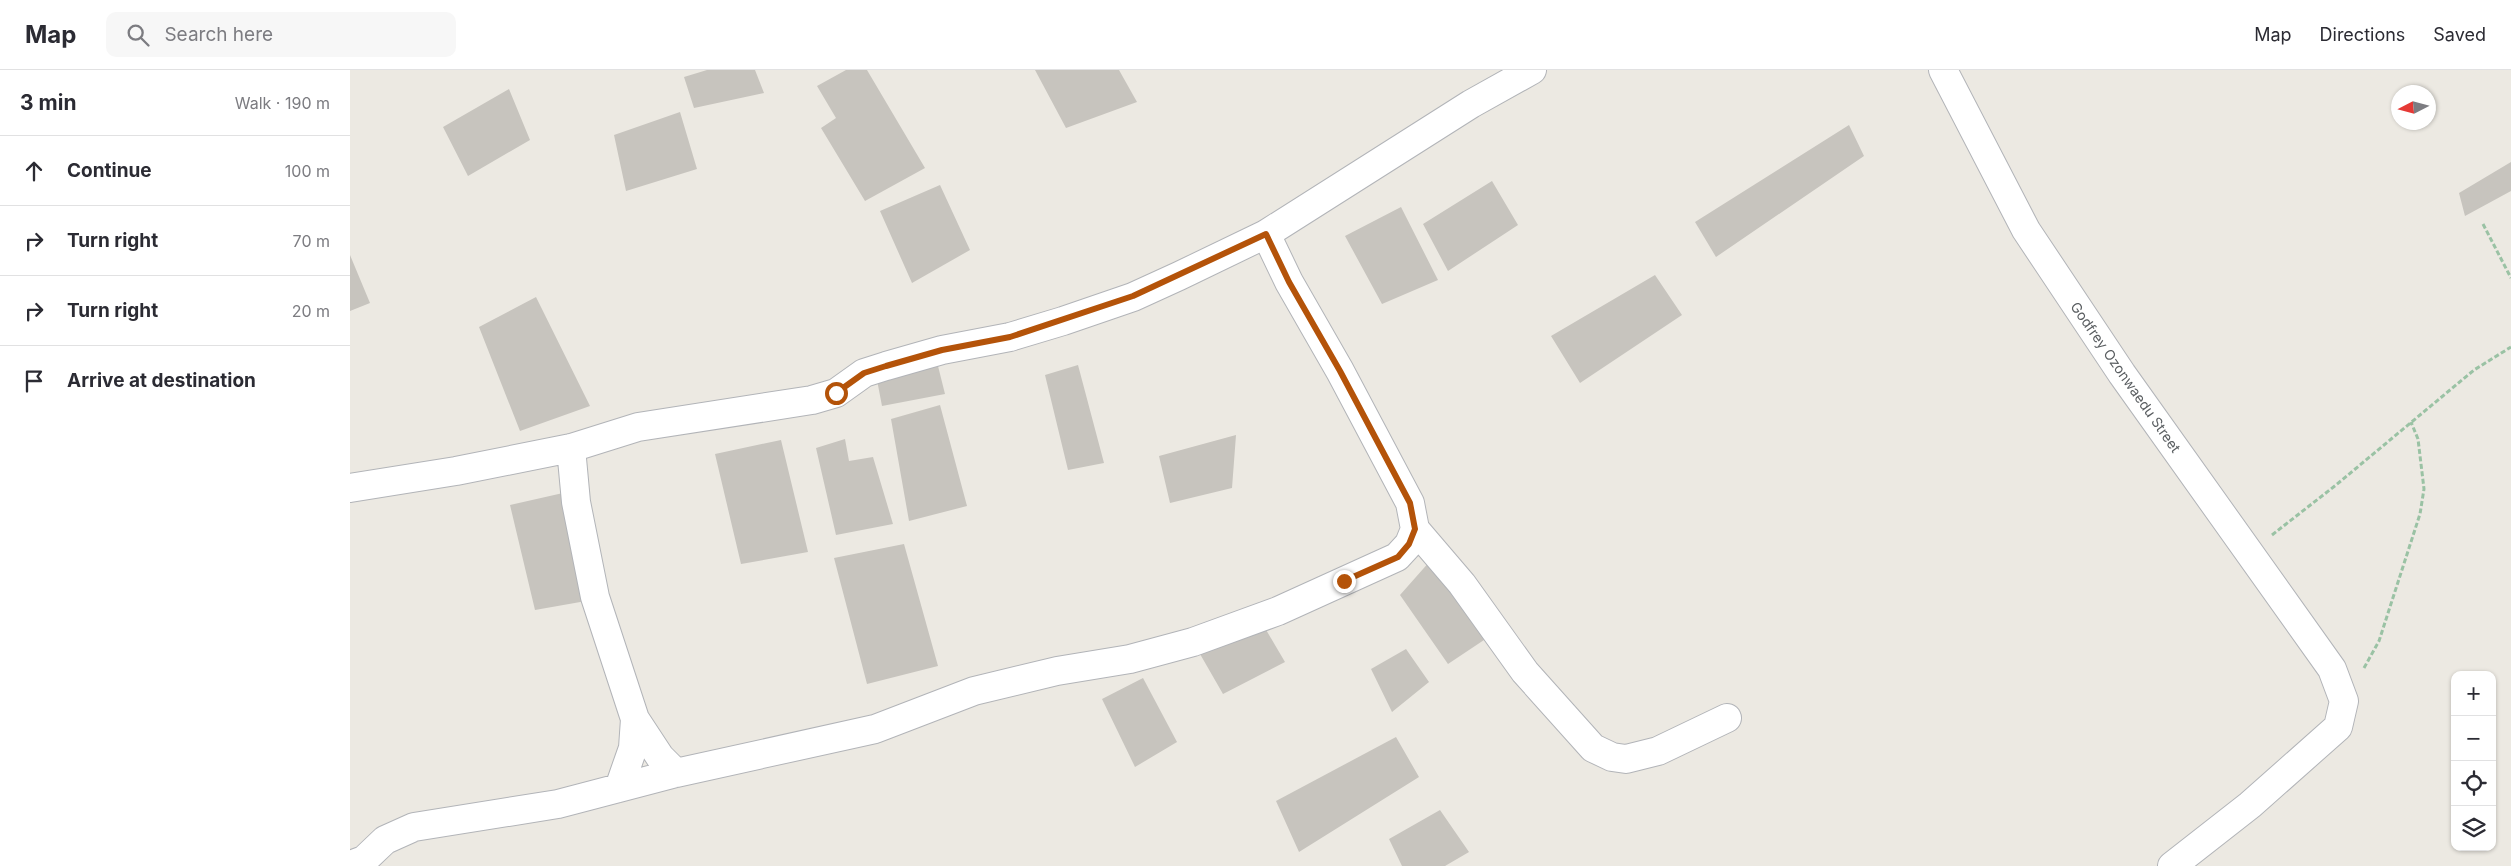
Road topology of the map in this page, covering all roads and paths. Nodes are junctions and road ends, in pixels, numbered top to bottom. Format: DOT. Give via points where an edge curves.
graph roads {
  1 [pos="1532,70"];
  2 [pos="1943,70"];
  3 [pos="2483,224"];
  4 [pos="1266,234"];
  5 [pos="2511,278"];
  6 [pos="2511,347"];
  7 [pos="2411,422"];
  8 [pos="571,448"];
  9 [pos="350,488"];
  10 [pos="1415,529"];
  11 [pos="2255,561"];
  12 [pos="2344,701"];
  13 [pos="1727,718"];
  14 [pos="635,719"];
  15 [pos="676,773"];
  16 [pos="618,788"];
  17 [pos="350,865"];
  18 [pos="2172,866"];
  1 -- 4 [label="street" via="1471,104"];
  2 -- 11 [label="street, Godfrey Ozonwaedu Street" via="2026,230 2122,374"];
  3 -- 5 [label="path"];
  4 -- 8 [label="street" via="1133,296 1010,337 942,350 864,373 836,393 770,408 638,427"];
  4 -- 10 [label="street" via="1410,503"];
  6 -- 7 [label="path" via="2474,370"];
  7 -- 11 [label="path" via="2336,485 2279,527 2265,542"];
  7 -- 12 [label="path" via="2418,439 2424,489 2420,514 2379,641"];
  8 -- 9 [label="street"];
  8 -- 14 [label="street" via="576,502 595,597"];
  10 -- 13 [label="street" via="1462,584 1525,672 1593,748 1612,757 1626,759 1658,752"];
  10 -- 15 [label="street" via="1409,544 1398,557 1278,611 1193,642 1130,659 1057,671 974,691 875,729"];
  11 -- 12 [label="street, Godfrey Ozonwaedu Street" via="2332,669"];
  12 -- 18 [label="street" via="2338,726 2273,786"];
  14 -- 15 [label="street" via="660,757"];
  14 -- 16 [label="street" via="633,748"];
  15 -- 16 [label="street"];
  16 -- 17 [label="street" via="558,804 414,827 385,840 364,860"];
}
